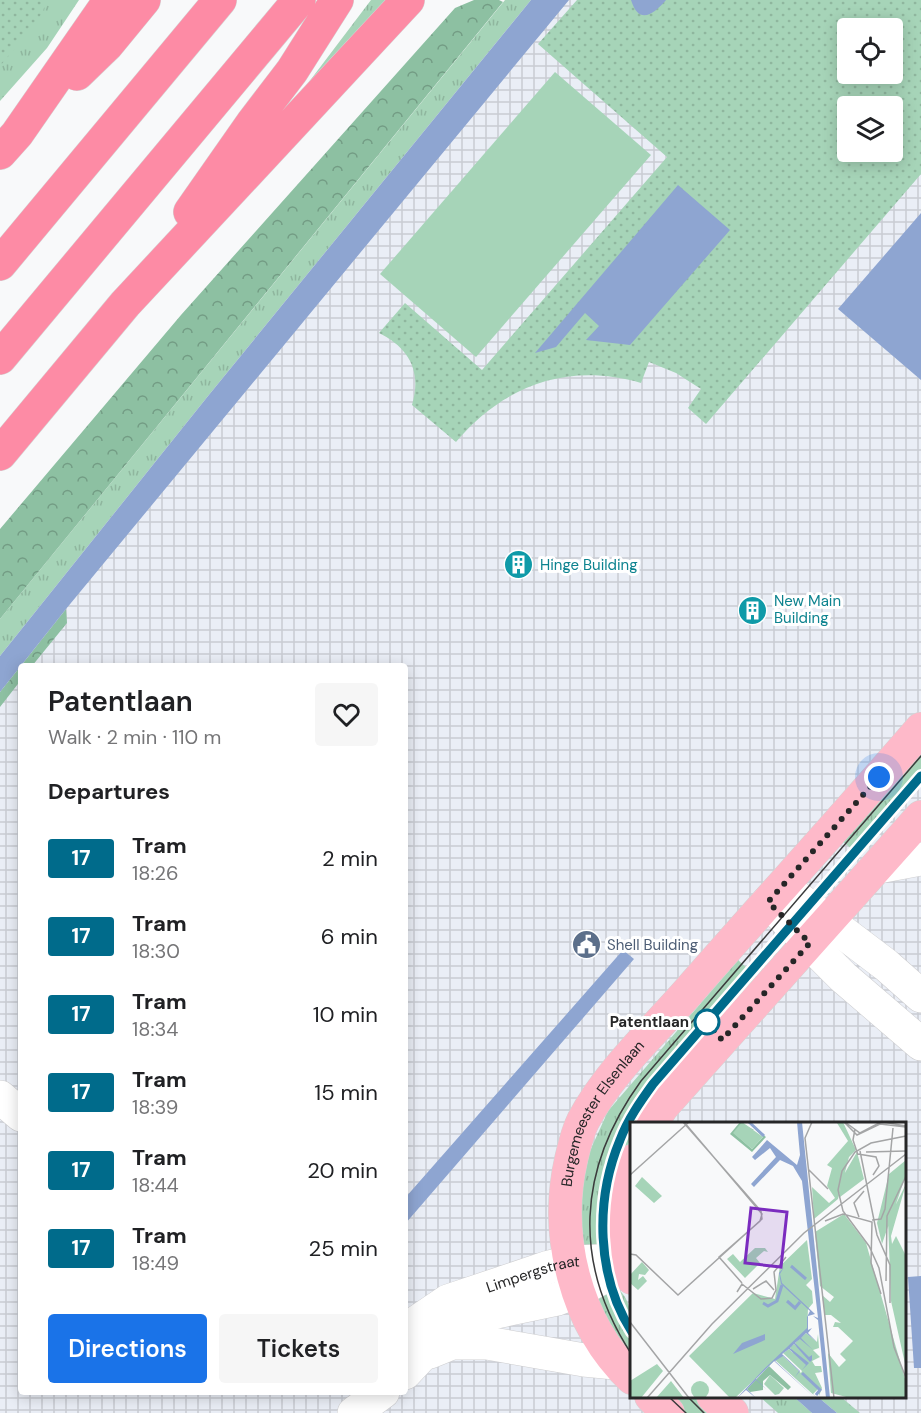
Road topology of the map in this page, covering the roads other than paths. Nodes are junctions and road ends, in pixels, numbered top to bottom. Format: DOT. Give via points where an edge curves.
graph roads {
  1 [pos="110,0"];
  2 [pos="144,0"];
  3 [pos="220,0"];
  4 [pos="299,0"];
  5 [pos="336,0"];
  6 [pos="408,0"];
  7 [pos="8,144"];
  8 [pos="0,264"];
  9 [pos="125,304"];
  10 [pos="0,358"];
  11 [pos="0,454"];
  12 [pos="921,729"];
  13 [pos="921,817"];
  14 [pos="921,860"];
  15 [pos="878,867"];
  16 [pos="775,895"];
  17 [pos="819,933"];
  18 [pos="921,996"];
  19 [pos="921,1044"];
  20 [pos="0,1097"];
  21 [pos="18,1112"];
  22 [pos="652,1122"];
  23 [pos="630,1166"];
  24 [pos="629,1271"];
  25 [pos="574,1277"];
  26 [pos="411,1355"];
  27 [pos="623,1370"];
  28 [pos="653,1398"];
  29 [pos="715,1398"];
  30 [pos="668,1413"];
  31 [pos="732,1413"];
  1 -- 7 [label="highway"];
  2 -- 7 [label="highway" via="107,45"];
  3 -- 8 [label="highway"];
  4 -- 10 [label="highway"];
  5 -- 9 [label="highway" via="292,71"];
  6 -- 9 [label="highway"];
  9 -- 11 [label="highway"];
  12 -- 16 [label="main road, Burgemeester Elsenlaan"];
  13 -- 15 [label="main road"];
  14 -- 15 [label="street"];
  15 -- 17 [label="main road"];
  16 -- 17 [label="street"];
  16 -- 25 [label="main road, Burgemeester Elsenlaan" via="619,1071 582,1122 567,1178 565,1210"];
  17 -- 18 [label="street" via="886,965"];
  17 -- 19 [label="street" via="843,977"];
  17 -- 22 [label="main road"];
  20 -- 21 [label="street"];
  23 -- 24 [label="main road" via="621,1214"];
  24 -- 25 [label="street, Limpergstraat" via="593,1261"];
  25 -- 26 [label="street, Limpergstraat" via="549,1267 448,1301 417,1322"];
  25 -- 27 [label="main road, Burgemeester Elsenlaan" via="599,1339"];
  26 -- 27 [label="street, Limpergstraat" via="452,1343 487,1343"];
  28 -- 30 [label="main road"];
  29 -- 31 [label="main road"];
}
